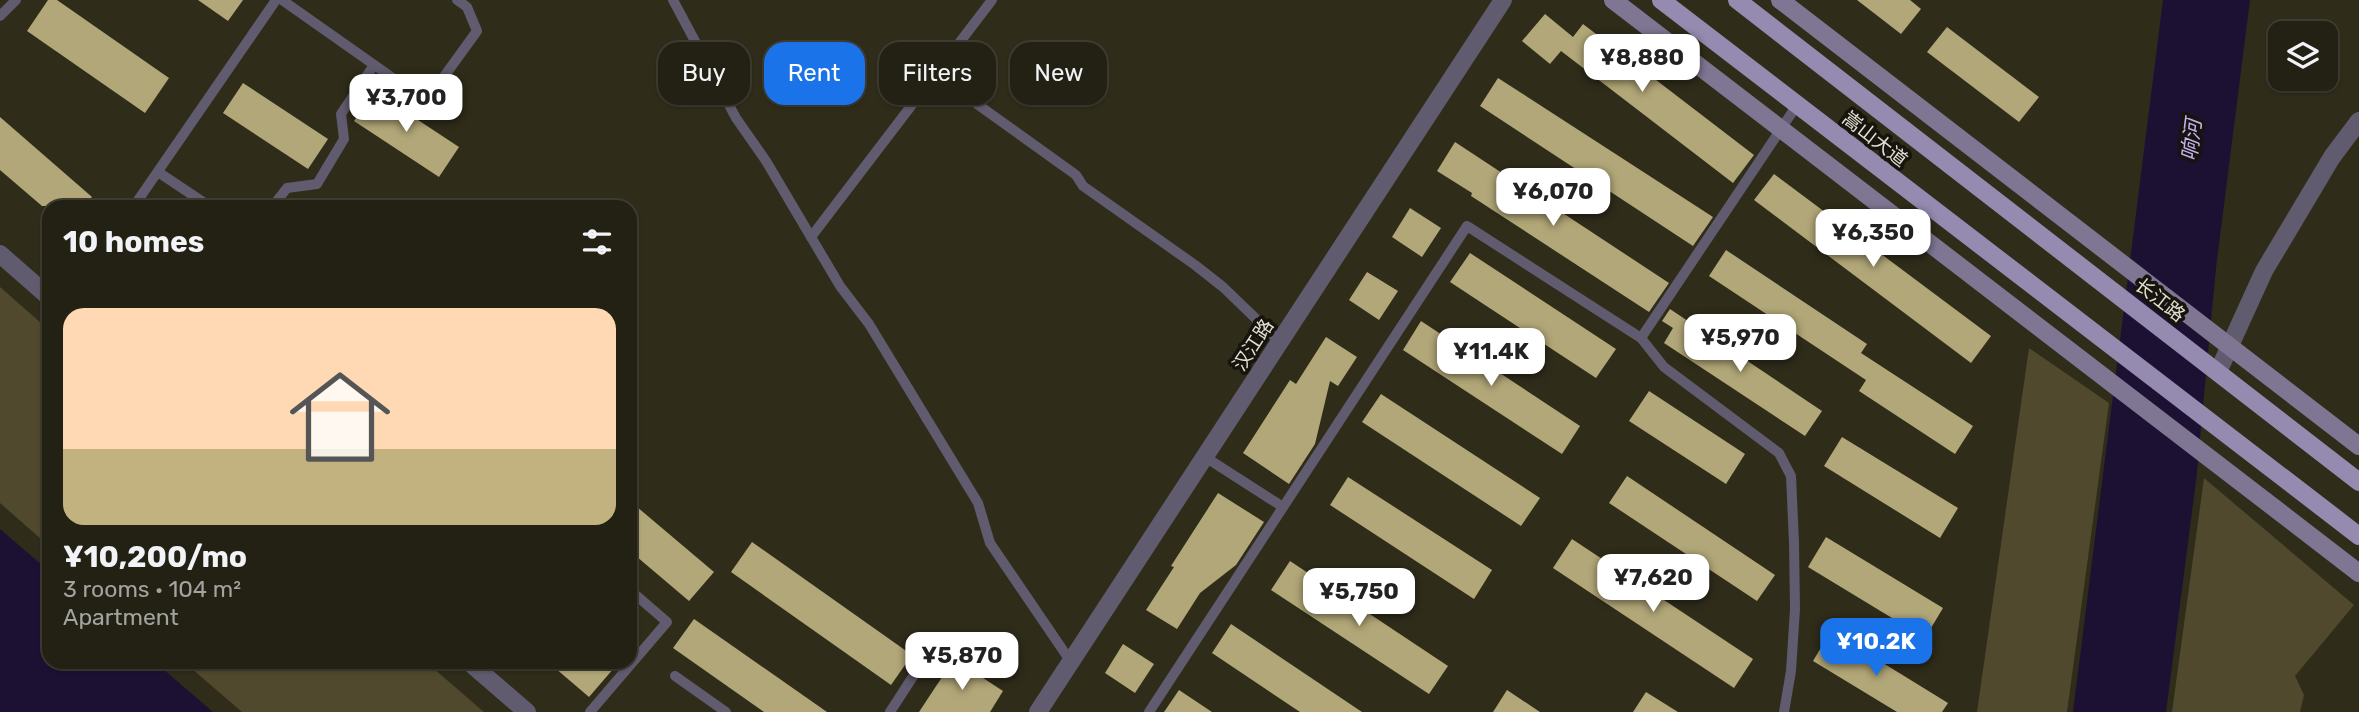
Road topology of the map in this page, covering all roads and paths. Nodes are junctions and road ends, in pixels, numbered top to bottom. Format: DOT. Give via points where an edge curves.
graph roads {
  1 [pos="16,0"];
  2 [pos="276,0"];
  3 [pos="282,0"];
  4 [pos="457,0"];
  5 [pos="673,0"];
  6 [pos="992,0"];
  7 [pos="1503,0"];
  8 [pos="1613,0"];
  9 [pos="1661,0"];
  10 [pos="1737,0"];
  11 [pos="1780,0"];
  12 [pos="0,16"];
  13 [pos="960,42"];
  14 [pos="374,65"];
  15 [pos="911,105"];
  16 [pos="978,105"];
  17 [pos="1797,105"];
  18 [pos="2359,121"];
  19 [pos="1780,129"];
  20 [pos="158,172"];
  21 [pos="138,200"];
  22 [pos="200,200"];
  23 [pos="278,200"];
  24 [pos="811,237"];
  25 [pos="0,254"];
  26 [pos="2076,262"];
  27 [pos="42,291"];
  28 [pos="1641,338"];
  29 [pos="1280,342"];
  30 [pos="2230,346"];
  31 [pos="2218,372"];
  32 [pos="2359,446"];
  33 [pos="1205,457"];
  34 [pos="2359,482"];
  35 [pos="1283,507"];
  36 [pos="2359,536"];
  37 [pos="2359,573"];
  38 [pos="637,596"];
  39 [pos="637,657"];
  40 [pos="923,661"];
  41 [pos="1071,662"];
  42 [pos="477,669"];
  43 [pos="627,669"];
  44 [pos="675,676"];
  45 [pos="527,712"];
  46 [pos="590,712"];
  47 [pos="726,712"];
  48 [pos="890,712"];
  49 [pos="1038,712"];
  50 [pos="1149,712"];
  51 [pos="1784,712"];
  1 -- 12 [label="lane"];
  2 -- 20 [label="lane"];
  3 -- 14 [label="lane"];
  4 -- 14 [label="lane" via="467,7 477,31 435,89 417,95"];
  5 -- 24 [label="lane" via="736,118"];
  6 -- 13 [label="lane"];
  7 -- 29 [label="street, 汉江路"];
  8 -- 19 [label="main road"];
  9 -- 17 [label="main road, 嵩山大道"];
  10 -- 26 [label="main road, 嵩山大道"];
  11 -- 30 [label="main road"];
  14 -- 23 [label="lane" via="341,114 344,139 317,184 287,188"];
  15 -- 24 [label="lane"];
  16 -- 29 [label="lane" via="1195,265"];
  17 -- 19 [label="lane"];
  17 -- 36 [label="main road, 嵩山大道"];
  18 -- 30 [label="street" via="2332,157 2264,271"];
  19 -- 28 [label="lane"];
  19 -- 37 [label="main road"];
  20 -- 21 [label="lane"];
  20 -- 22 [label="lane"];
  24 -- 41 [label="lane" via="978,503 990,543"];
  25 -- 27 [label="street"];
  26 -- 31 [label="main road, 长江路"];
  28 -- 35 [label="lane" via="1467,226"];
  28 -- 51 [label="lane" via="1664,367 1779,453 1791,476 1795,609"];
  29 -- 33 [label="street, 汉江路"];
  30 -- 31 [label="street"];
  30 -- 32 [label="main road"];
  31 -- 34 [label="main road"];
  33 -- 35 [label="lane"];
  33 -- 41 [label="street, 汉江路"];
  35 -- 50 [label="lane"];
  38 -- 39 [label="lane" via="667,622"];
  40 -- 48 [label="lane"];
  41 -- 49 [label="street, 汉江路"];
  42 -- 45 [label="street"];
  43 -- 46 [label="lane"];
  44 -- 47 [label="lane"];
}
